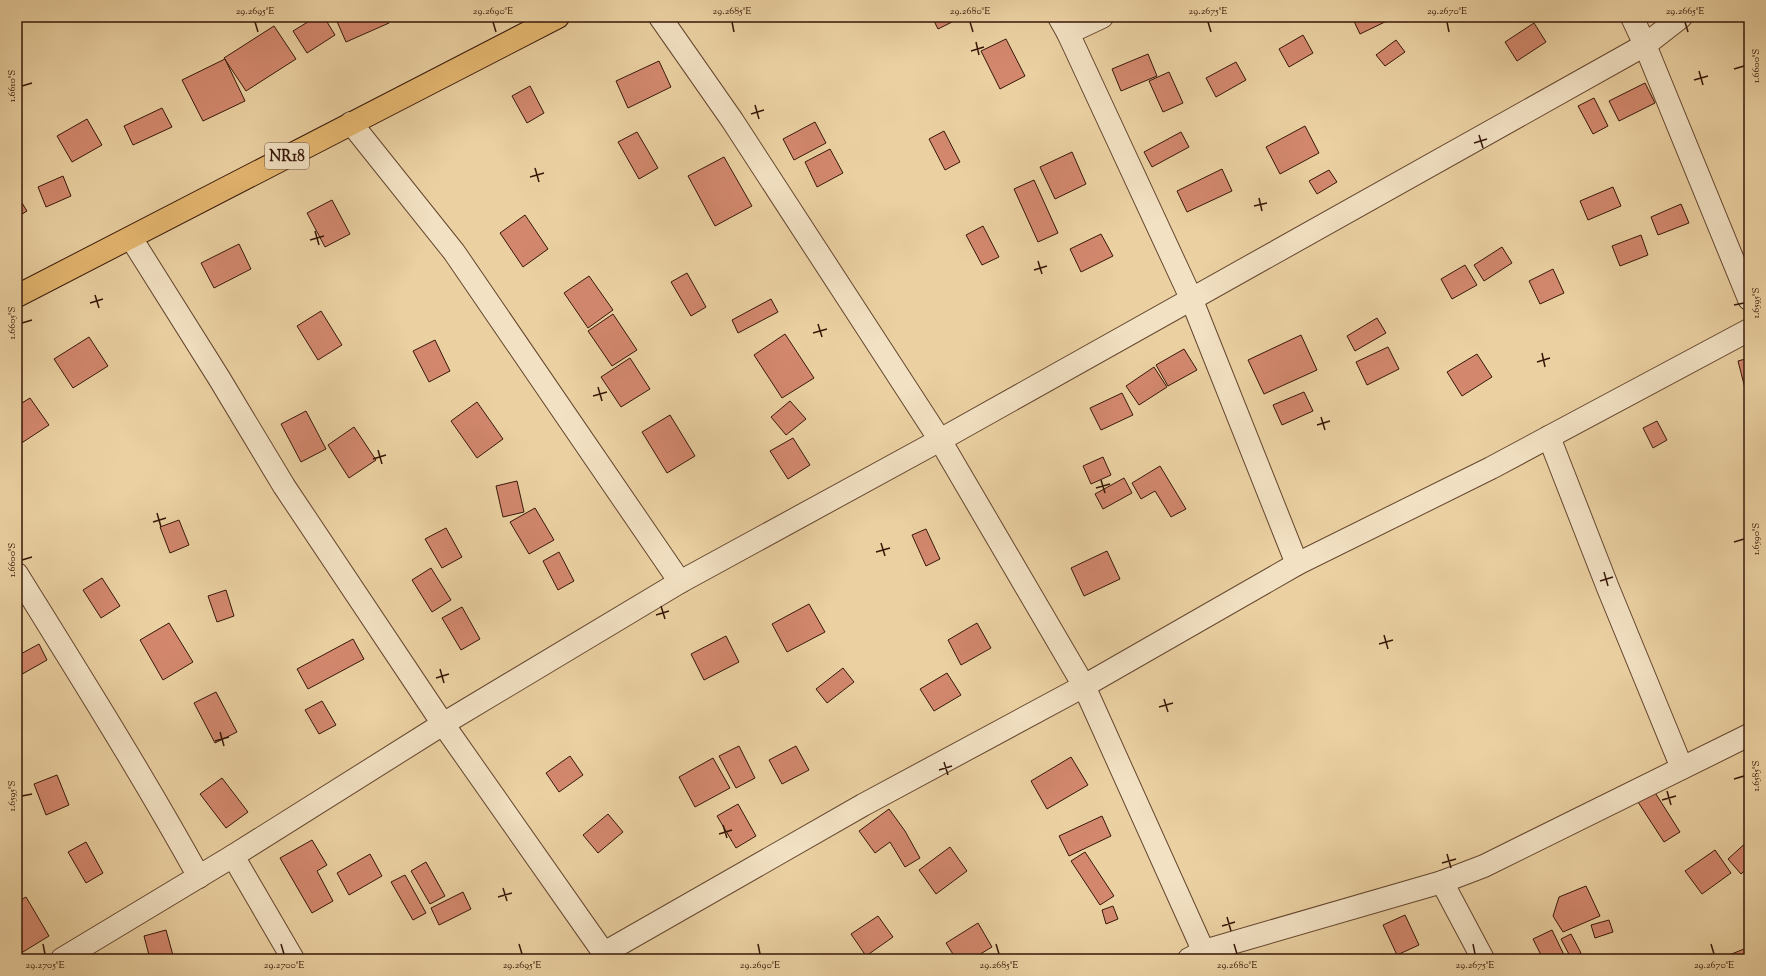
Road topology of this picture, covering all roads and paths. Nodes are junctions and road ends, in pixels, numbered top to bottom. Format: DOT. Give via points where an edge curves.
graph roads {
  1 [pos="558,17"];
  2 [pos="660,17"];
  3 [pos="1102,17"];
  4 [pos="1632,17"];
  5 [pos="1681,17"];
  6 [pos="1064,25"];
  7 [pos="1645,45"];
  8 [pos="351,123"];
  9 [pos="131,238"];
  10 [pos="17,296"];
  11 [pos="1191,298"];
  12 [pos="1749,299"];
  13 [pos="1749,330"];
  14 [pos="1548,437"];
  15 [pos="940,440"];
  16 [pos="1297,564"];
  17 [pos="17,574"];
  18 [pos="680,582"];
  19 [pos="1084,686"];
  20 [pos="443,724"];
  21 [pos="1749,735"];
  22 [pos="1682,768"];
  23 [pos="233,856"];
  24 [pos="199,877"];
  25 [pos="1442,882"];
  26 [pos="606,956"];
  27 [pos="1200,956"];
  28 [pos="62,959"];
  29 [pos="293,959"];
  30 [pos="1483,959"];
  1 -- 8 [label="main road, NR18"];
  2 -- 15 [label="street" via="732,120"];
  3 -- 6 [label="street"];
  4 -- 7 [label="street"];
  5 -- 7 [label="street"];
  6 -- 11 [label="street"];
  7 -- 11 [label="street"];
  7 -- 12 [label="street"];
  8 -- 9 [label="main road, NR18"];
  8 -- 18 [label="street" via="454,252"];
  9 -- 10 [label="main road, NR18"];
  9 -- 20 [label="street" via="284,486"];
  11 -- 15 [label="street"];
  11 -- 16 [label="street"];
  13 -- 14 [label="street"];
  14 -- 16 [label="street"];
  14 -- 22 [label="street"];
  15 -- 18 [label="street"];
  15 -- 19 [label="street"];
  16 -- 19 [label="street"];
  17 -- 24 [label="street" via="170,823"];
  18 -- 20 [label="street"];
  19 -- 26 [label="street" via="863,805"];
  19 -- 27 [label="street"];
  20 -- 23 [label="street"];
  20 -- 26 [label="street"];
  21 -- 22 [label="street"];
  22 -- 25 [label="street" via="1484,866"];
  23 -- 24 [label="street"];
  23 -- 29 [label="street"];
  24 -- 28 [label="street"];
  25 -- 27 [label="street"];
  25 -- 30 [label="street"];
}
